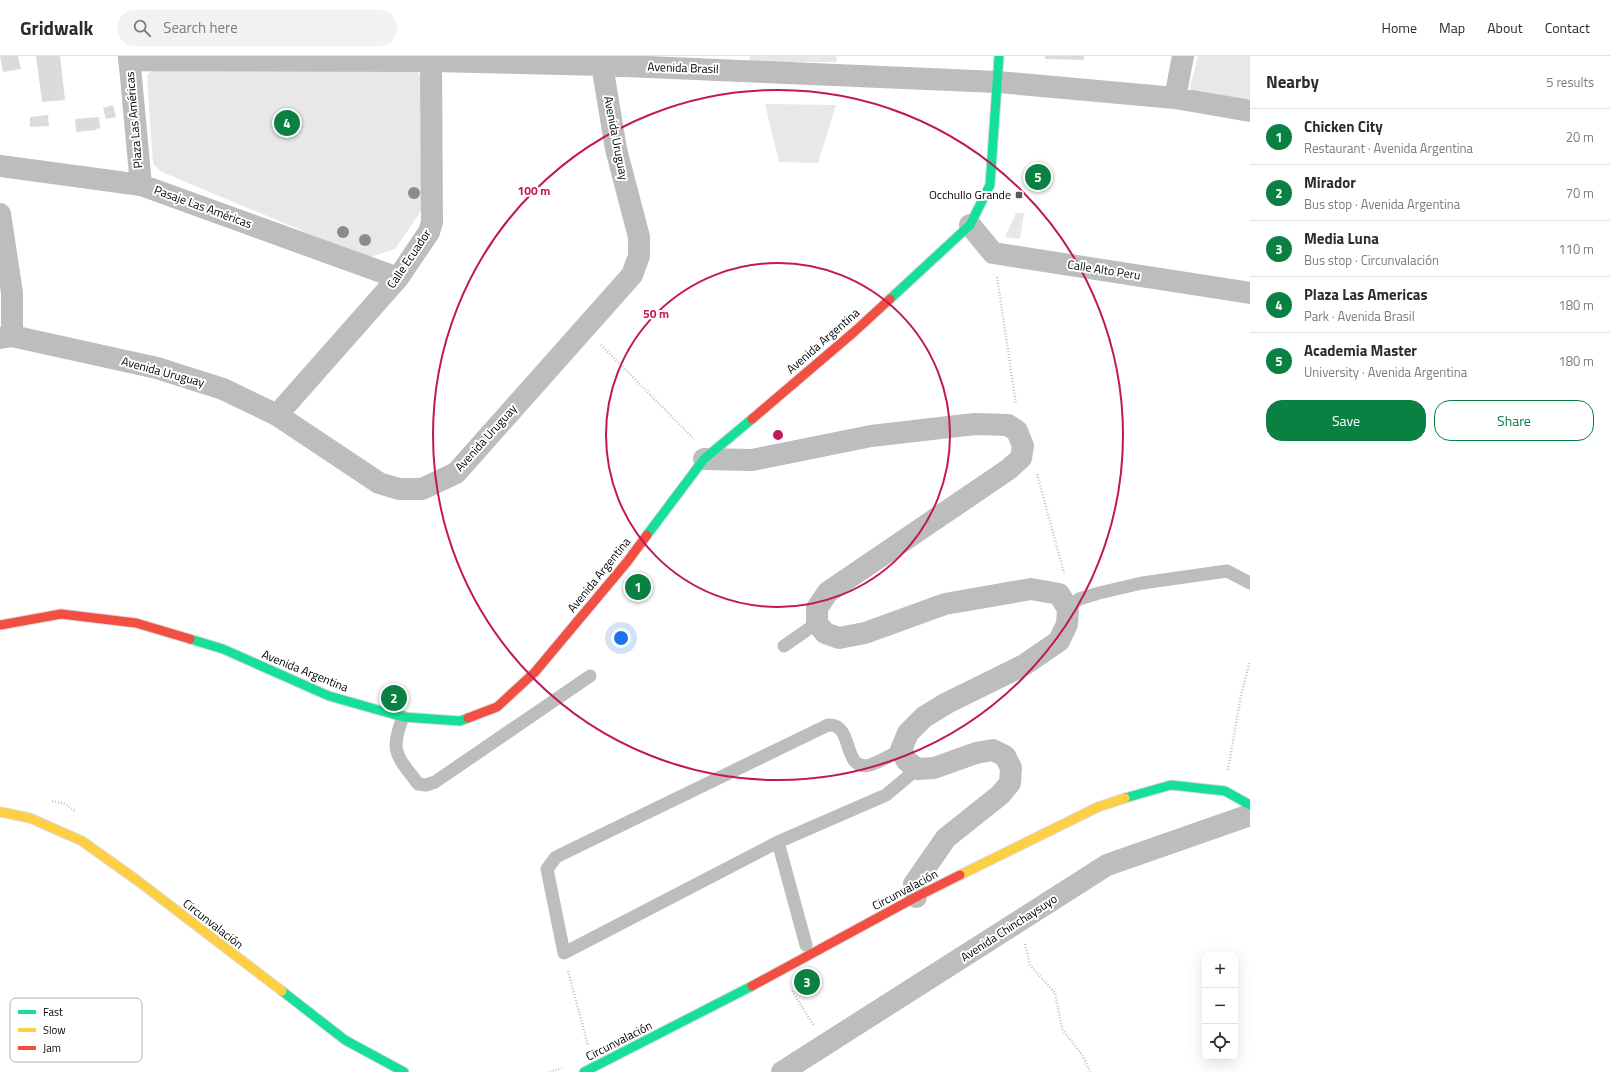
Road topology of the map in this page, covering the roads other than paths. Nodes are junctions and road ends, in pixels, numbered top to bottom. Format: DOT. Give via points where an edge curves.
graph roads {
  1 [pos="999,56"];
  2 [pos="1183,56"];
  3 [pos="129,58"];
  4 [pos="603,60"];
  5 [pos="430,61"];
  6 [pos="998,82"];
  7 [pos="1175,98"];
  8 [pos="1250,111"];
  9 [pos="0,166"];
  10 [pos="141,185"];
  11 [pos="0,214"];
  12 [pos="970,225"];
  13 [pos="398,278"];
  14 [pos="1250,293"];
  15 [pos="6,337"];
  16 [pos="277,415"];
  17 [pos="699,449"];
  18 [pos="1250,583"];
  19 [pos="1068,608"];
  20 [pos="817,623"];
  21 [pos="0,625"];
  22 [pos="784,646"];
  23 [pos="590,676"];
  24 [pos="403,717"];
  25 [pos="901,750"];
  26 [pos="917,769"];
  27 [pos="1250,804"];
  28 [pos="0,812"];
  29 [pos="1250,815"];
  30 [pos="778,842"];
  31 [pos="916,896"];
  32 [pos="806,945"];
  33 [pos="588,1071"];
  34 [pos="404,1072"];
  35 [pos="782,1072"];
  1 -- 6 [label="highway, Avenida Argentina"];
  2 -- 7 [label="street"];
  3 -- 5 [label="street, Avenida Brasil"];
  3 -- 10 [label="street, Plaza Las Américas"];
  4 -- 5 [label="street, Avenida Brasil"];
  4 -- 6 [label="street, Avenida Brasil"];
  4 -- 16 [label="street, Avenida Uruguay" via="616,150 639,237 639,256 632,275 456,473 422,489 399,489 379,483"];
  5 -- 13 [label="street, Calle Ecuador" via="432,222 429,232"];
  6 -- 7 [label="street, Avenida Brasil"];
  6 -- 12 [label="highway, Avenida Argentina" via="990,184"];
  7 -- 8 [label="street, Avenida Brasil"];
  9 -- 10 [label="street, Pasaje Las Américas"];
  10 -- 13 [label="street, Pasaje Las Américas"];
  11 -- 15 [label="street" via="12,293"];
  12 -- 14 [label="street, Calle Alto Peru" via="993,252"];
  12 -- 17 [label="highway, Avenida Argentina" via="854,332"];
  13 -- 16 [label="street, Calle Ecuador"];
  15 -- 16 [label="street, Avenida Uruguay" via="157,368 223,389"];
  17 -- 20 [label="street" via="752,460 871,436 975,424 1008,425 1018,431 1023,446 1021,458 1009,469 828,592 817,608"];
  17 -- 24 [label="highway, Avenida Argentina" via="617,574 535,672 497,707 460,721"];
  18 -- 19 [label="lane" via="1227,571 1142,583 1099,593 1079,599"];
  19 -- 20 [label="street" via="1059,594 1031,589 946,604 865,632 839,638 825,633"];
  19 -- 25 [label="street" via="1067,624 1059,641 1024,665 924,717 908,733"];
  20 -- 22 [label="lane"];
  21 -- 24 [label="highway, Avenida Argentina" via="61,614 136,623 223,649 329,696"];
  23 -- 24 [label="lane" via="435,782 426,785 418,784 396,755 395,737"];
  25 -- 26 [label="street"];
  25 -- 30 [label="lane" via="869,765 859,764 853,759 840,728 835,725 828,726 556,857 547,869 564,953"];
  26 -- 30 [label="lane" via="886,795"];
  26 -- 31 [label="street" via="934,768 976,753 993,750 1005,756 1011,768 1010,783 1000,795 946,838 914,884"];
  27 -- 31 [label="highway, Circunvalación" via="1225,791 1171,785 1138,793 1098,807"];
  28 -- 34 [label="highway, Circunvalación" via="30,818 82,841 345,1040"];
  29 -- 35 [label="street, Avenida Chinchaysuyo" via="1107,865"];
  30 -- 32 [label="lane"];
  31 -- 33 [label="highway, Circunvalación" via="780,972"];
}
